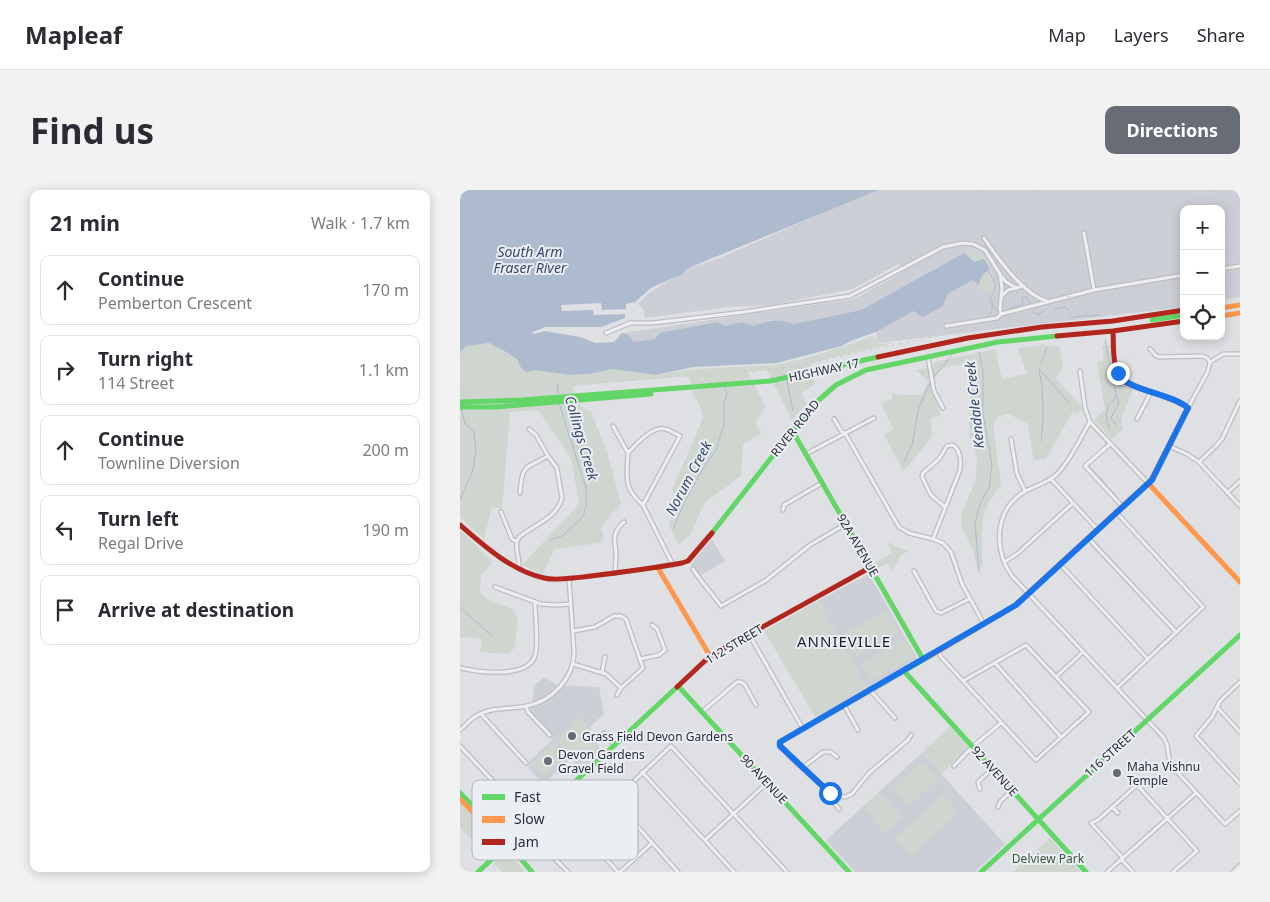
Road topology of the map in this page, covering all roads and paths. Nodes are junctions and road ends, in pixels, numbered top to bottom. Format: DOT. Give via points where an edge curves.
graph roads {
  1 [pos="1084,233"];
  2 [pos="984,238"];
  3 [pos="1240,266"];
  4 [pos="1225,268"];
  5 [pos="1000,274"];
  6 [pos="1180,276"];
  7 [pos="1024,286"];
  8 [pos="1017,288"];
  9 [pos="1094,290"];
  10 [pos="1001,296"];
  11 [pos="1240,300"];
  12 [pos="1048,301"];
  13 [pos="1225,303"];
  14 [pos="1240,305"];
  15 [pos="1225,307"];
  16 [pos="1180,311"];
  17 [pos="1240,313"];
  18 [pos="1002,314"];
  19 [pos="1225,315"];
  20 [pos="1180,316"];
  21 [pos="1180,322"];
  22 [pos="946,326"];
  23 [pos="1112,331"];
  24 [pos="606,334"];
  25 [pos="1150,349"];
  26 [pos="1240,354"];
  27 [pos="928,356"];
  28 [pos="1210,362"];
  29 [pos="1080,371"];
  30 [pos="791,379"];
  31 [pos="1151,392"];
  32 [pos="1240,401"];
  33 [pos="460,402"];
  34 [pos="470,404"];
  35 [pos="460,407"];
  36 [pos="943,408"];
  37 [pos="1188,408"];
  38 [pos="834,418"];
  39 [pos="874,418"];
  40 [pos="1137,419"];
  41 [pos="1090,422"];
  42 [pos="613,426"];
  43 [pos="529,429"];
  44 [pos="792,430"];
  45 [pos="845,433"];
  46 [pos="1011,438"];
  47 [pos="1110,444"];
  48 [pos="1169,446"];
  49 [pos="628,453"];
  50 [pos="806,454"];
  51 [pos="548,456"];
  52 [pos="1199,462"];
  53 [pos="1051,479"];
  54 [pos="1240,481"];
  55 [pos="822,483"];
  56 [pos="1148,483"];
  57 [pos="1025,491"];
  58 [pos="520,493"];
  59 [pos="1227,493"];
  60 [pos="1072,503"];
  61 [pos="643,505"];
  62 [pos="1122,506"];
  63 [pos="1240,506"];
  64 [pos="946,507"];
  65 [pos="783,510"];
  66 [pos="501,512"];
  67 [pos="1116,512"];
  68 [pos="624,522"];
  69 [pos="846,524"];
  70 [pos="460,525"];
  71 [pos="1097,529"];
  72 [pos="1088,538"];
  73 [pos="933,539"];
  74 [pos="516,541"];
  75 [pos="1004,562"];
  76 [pos="1060,564"];
  77 [pos="673,565"];
  78 [pos="519,567"];
  79 [pos="871,567"];
  80 [pos="658,568"];
  81 [pos="693,569"];
  82 [pos="914,571"];
  83 [pos="615,573"];
  84 [pos="569,578"];
  85 [pos="1240,582"];
  86 [pos="495,587"];
  87 [pos="1028,594"];
  88 [pos="970,598"];
  89 [pos="535,602"];
  90 [pos="571,604"];
  91 [pos="985,624"];
  92 [pos="652,625"];
  93 [pos="573,631"];
  94 [pos="1176,632"];
  95 [pos="749,634"];
  96 [pos="1240,635"];
  97 [pos="938,651"];
  98 [pos="1083,652"];
  99 [pos="710,656"];
  100 [pos="604,657"];
  101 [pos="923,659"];
  102 [pos="1148,659"];
  103 [pos="640,660"];
  104 [pos="995,663"];
  105 [pos="573,664"];
  106 [pos="460,668"];
  107 [pos="904,670"];
  108 [pos="602,672"];
  109 [pos="1056,676"];
  110 [pos="963,681"];
  111 [pos="1240,682"];
  112 [pos="678,686"];
  113 [pos="621,688"];
  114 [pos="1117,688"];
  115 [pos="870,690"];
  116 [pos="617,694"];
  117 [pos="756,705"];
  118 [pos="844,705"];
  119 [pos="526,706"];
  120 [pos="1217,707"];
  121 [pos="702,712"];
  122 [pos="481,714"];
  123 [pos="895,718"];
  124 [pos="1147,720"];
  125 [pos="1001,723"];
  126 [pos="803,729"];
  127 [pos="460,730"];
  128 [pos="858,730"];
  129 [pos="1239,730"];
  130 [pos="604,734"];
  131 [pos="550,735"];
  132 [pos="911,735"];
  133 [pos="1061,738"];
  134 [pos="614,745"];
  135 [pos="460,746"];
  136 [pos="972,747"];
  137 [pos="837,757"];
  138 [pos="526,762"];
  139 [pos="954,766"];
  140 [pos="802,768"];
  141 [pos="992,769"];
  142 [pos="642,772"];
  143 [pos="492,780"];
  144 [pos="577,780"];
  145 [pos="634,780"];
  146 [pos="767,783"];
  147 [pos="1240,784"];
  148 [pos="980,789"];
  149 [pos="1012,790"];
  150 [pos="1196,792"];
  151 [pos="460,793"];
  152 [pos="830,793"];
  153 [pos="460,799"];
  154 [pos="472,805"];
  155 [pos="998,807"];
  156 [pos="1112,807"];
  157 [pos="839,809"];
  158 [pos="472,811"];
  159 [pos="1240,811"];
  160 [pos="733,813"];
  161 [pos="1118,813"];
  162 [pos="1038,819"];
  163 [pos="1168,819"];
  164 [pos="638,827"];
  165 [pos="705,840"];
  166 [pos="652,843"];
  167 [pos="638,855"];
  168 [pos="1122,858"];
  169 [pos="491,860"];
  170 [pos="522,860"];
  171 [pos="556,860"];
  172 [pos="608,860"];
  173 [pos="633,860"];
  174 [pos="1240,865"];
  175 [pos="478,872"];
  176 [pos="532,872"];
  177 [pos="568,872"];
  178 [pos="619,872"];
  179 [pos="678,872"];
  180 [pos="734,872"];
  181 [pos="787,872"];
  182 [pos="849,872"];
  183 [pos="981,872"];
  184 [pos="1086,872"];
  185 [pos="1107,872"];
  186 [pos="1133,872"];
  187 [pos="1173,872"];
  188 [pos="1233,872"];
  1 -- 9 [label="street"];
  2 -- 7 [label="street" via="1003,265"];
  3 -- 4 [label="street"];
  5 -- 8 [label="street"];
  5 -- 10 [label="street"];
  5 -- 24 [label="street" via="982,248 968,243 956,244 943,247 850,296 744,312 630,323"];
  6 -- 9 [label="street"];
  7 -- 8 [label="street"];
  7 -- 12 [label="street"];
  8 -- 10 [label="street"];
  9 -- 12 [label="street"];
  10 -- 18 [label="street"];
  11 -- 13 [label="main road"];
  12 -- 18 [label="street"];
  14 -- 15 [label="main road"];
  16 -- 30 [label="main road, HIGHWAY 17" via="988,335"];
  17 -- 19 [label="main road"];
  18 -- 22 [label="street" via="997,318"];
  20 -- 30 [label="main road, HIGHWAY 17" via="998,337"];
  21 -- 23 [label="main road, RIVER ROAD"];
  23 -- 27 [label="main road, RIVER ROAD" via="1006,341"];
  23 -- 31 [label="main road" via="1120,377"];
  25 -- 28 [label="street" via="1159,357 1203,356"];
  26 -- 28 [label="street" via="1223,354"];
  27 -- 36 [label="street" via="934,391"];
  27 -- 44 [label="main road, RIVER ROAD" via="866,370 847,378 820,397"];
  28 -- 37 [label="street" via="1208,372"];
  29 -- 41 [label="street"];
  30 -- 34 [label="main road, HIGHWAY 17" via="715,388"];
  31 -- 37 [label="main road"];
  31 -- 40 [label="street"];
  32 -- 52 [label="street" via="1222,439"];
  33 -- 34 [label="main road, HIGHWAY 17"];
  34 -- 35 [label="main road, HIGHWAY 17"];
  37 -- 48 [label="main road"];
  38 -- 45 [label="street"];
  39 -- 45 [label="street"];
  41 -- 47 [label="street"];
  41 -- 53 [label="street" via="1063,467"];
  42 -- 49 [label="street"];
  43 -- 51 [label="street"];
  44 -- 50 [label="main road, 92A AVENUE"];
  44 -- 77 [label="main road, RIVER ROAD" via="692,558"];
  45 -- 50 [label="street"];
  45 -- 73 [label="street" via="898,527"];
  46 -- 57 [label="street" via="1017,474"];
  47 -- 56 [label="street"];
  47 -- 62 [label="street" via="1085,466"];
  48 -- 52 [label="street"];
  48 -- 56 [label="main road"];
  49 -- 61 [label="street" via="628,490"];
  49 -- 61 [label="street" via="659,428 680,436"];
  50 -- 55 [label="main road, 92A AVENUE"];
  51 -- 58 [label="street" via="525,469"];
  51 -- 74 [label="street" via="557,468 561,503 552,515"];
  52 -- 59 [label="street"];
  53 -- 57 [label="street"];
  53 -- 60 [label="street"];
  54 -- 59 [label="street"];
  55 -- 65 [label="street" via="784,505"];
  55 -- 69 [label="main road, 92A AVENUE"];
  56 -- 62 [label="main road"];
  56 -- 85 [label="main road"];
  57 -- 75 [label="street" via="1009,505 1002,519 1000,542"];
  59 -- 63 [label="street"];
  60 -- 71 [label="street"];
  60 -- 75 [label="street"];
  61 -- 77 [label="street"];
  62 -- 67 [label="main road"];
  64 -- 64 [label="street" via="931,496 922,477 947,446 953,445 959,451 961,462"];
  64 -- 73 [label="street"];
  66 -- 74 [label="street" via="512,539"];
  67 -- 71 [label="main road"];
  67 -- 94 [label="street" via="1203,607"];
  68 -- 83 [label="street" via="614,538"];
  69 -- 79 [label="main road, 92A AVENUE"];
  69 -- 81 [label="street" via="810,545 765,582 721,606"];
  70 -- 78 [label="main road, RIVER ROAD"];
  71 -- 72 [label="main road"];
  72 -- 76 [label="main road"];
  72 -- 94 [label="street"];
  73 -- 88 [label="street" via="951,552"];
  74 -- 78 [label="street"];
  75 -- 87 [label="street"];
  76 -- 87 [label="main road"];
  76 -- 102 [label="street"];
  77 -- 80 [label="main road, RIVER ROAD"];
  78 -- 84 [label="main road, RIVER ROAD" via="547,579"];
  79 -- 95 [label="main road, 112 STREET"];
  79 -- 101 [label="main road, 92A AVENUE"];
  80 -- 83 [label="main road, RIVER ROAD"];
  80 -- 99 [label="main road"];
  82 -- 88 [label="street" via="936,611 941,612"];
  83 -- 84 [label="main road, RIVER ROAD"];
  84 -- 90 [label="street"];
  86 -- 89 [label="street"];
  87 -- 91 [label="main road"];
  87 -- 98 [label="street"];
  88 -- 91 [label="street"];
  89 -- 90 [label="street"];
  89 -- 106 [label="street" via="536,651 531,663 498,673"];
  90 -- 93 [label="street"];
  91 -- 97 [label="main road"];
  92 -- 103 [label="street" via="657,629 665,650 660,655"];
  93 -- 103 [label="street" via="621,616 626,619"];
  93 -- 105 [label="street"];
  94 -- 102 [label="street"];
  95 -- 99 [label="main road, 112 STREET"];
  95 -- 126 [label="street"];
  96 -- 124 [label="main road, 116 STREET"];
  97 -- 101 [label="main road"];
  97 -- 110 [label="street"];
  98 -- 109 [label="street"];
  98 -- 114 [label="street"];
  99 -- 112 [label="main road, 112 STREET"];
  100 -- 108 [label="street"];
  101 -- 107 [label="main road"];
  102 -- 114 [label="street"];
  103 -- 113 [label="street" via="642,670"];
  104 -- 109 [label="street" via="1026,646"];
  104 -- 110 [label="street"];
  104 -- 133 [label="street"];
  105 -- 108 [label="street"];
  105 -- 119 [label="street" via="559,688 539,702"];
  107 -- 115 [label="street"];
  107 -- 136 [label="main road, 92 AVENUE"];
  108 -- 113 [label="street"];
  109 -- 133 [label="street" via="1089,712"];
  110 -- 125 [label="street"];
  111 -- 120 [label="street"];
  112 -- 121 [label="main road, 90 AVENUE"];
  112 -- 134 [label="main road, 112 STREET"];
  113 -- 116 [label="street"];
  114 -- 124 [label="street"];
  115 -- 118 [label="street"];
  115 -- 123 [label="street"];
  117 -- 121 [label="street" via="745,685 737,682"];
  118 -- 126 [label="street"];
  118 -- 128 [label="street"];
  119 -- 122 [label="street"];
  119 -- 131 [label="street"];
  120 -- 129 [label="street"];
  120 -- 147 [label="street" via="1196,736"];
  121 -- 146 [label="main road, 90 AVENUE"];
  122 -- 127 [label="street"];
  122 -- 138 [label="street"];
  124 -- 150 [label="street" via="1166,741 1169,762"];
  124 -- 162 [label="main road, 116 STREET"];
  125 -- 133 [label="street" via="1036,760"];
  125 -- 136 [label="street"];
  126 -- 140 [label="street" via="780,742 780,746"];
  130 -- 134 [label="street"];
  132 -- 152 [label="street" via="869,773 852,794 845,797"];
  134 -- 144 [label="main road, 112 STREET"];
  135 -- 143 [label="street"];
  136 -- 139 [label="street"];
  136 -- 141 [label="main road, 92 AVENUE"];
  137 -- 140 [label="street" via="831,752 823,752"];
  140 -- 152 [label="street"];
  141 -- 148 [label="street" via="978,782"];
  141 -- 149 [label="main road, 92 AVENUE"];
  142 -- 145 [label="street"];
  142 -- 160 [label="street" via="671,746"];
  142 -- 165 [label="street"];
  146 -- 160 [label="street"];
  146 -- 182 [label="main road, 90 AVENUE"];
  149 -- 155 [label="street"];
  149 -- 162 [label="main road, 92 AVENUE"];
  150 -- 159 [label="street" via="1225,824"];
  150 -- 163 [label="street"];
  151 -- 154 [label="main road"];
  152 -- 157 [label="street"];
  153 -- 158 [label="main road"];
  156 -- 161 [label="street"];
  156 -- 163 [label="street" via="1137,785"];
  156 -- 168 [label="street" via="1091,823"];
  160 -- 165 [label="street"];
  160 -- 181 [label="street"];
  162 -- 183 [label="main road, 116 STREET"];
  162 -- 184 [label="main road, 92 AVENUE"];
  163 -- 168 [label="street"];
  163 -- 187 [label="street" via="1197,850"];
  164 -- 166 [label="street"];
  165 -- 180 [label="street"];
  166 -- 167 [label="street"];
  166 -- 179 [label="street"];
  168 -- 185 [label="street"];
  168 -- 186 [label="street"];
  169 -- 175 [label="main road, 112 STREET"];
  170 -- 176 [label="main road"];
  171 -- 177 [label="street"];
  172 -- 178 [label="street"];
  173 -- 178 [label="street"];
  174 -- 188 [label="street"];
}
